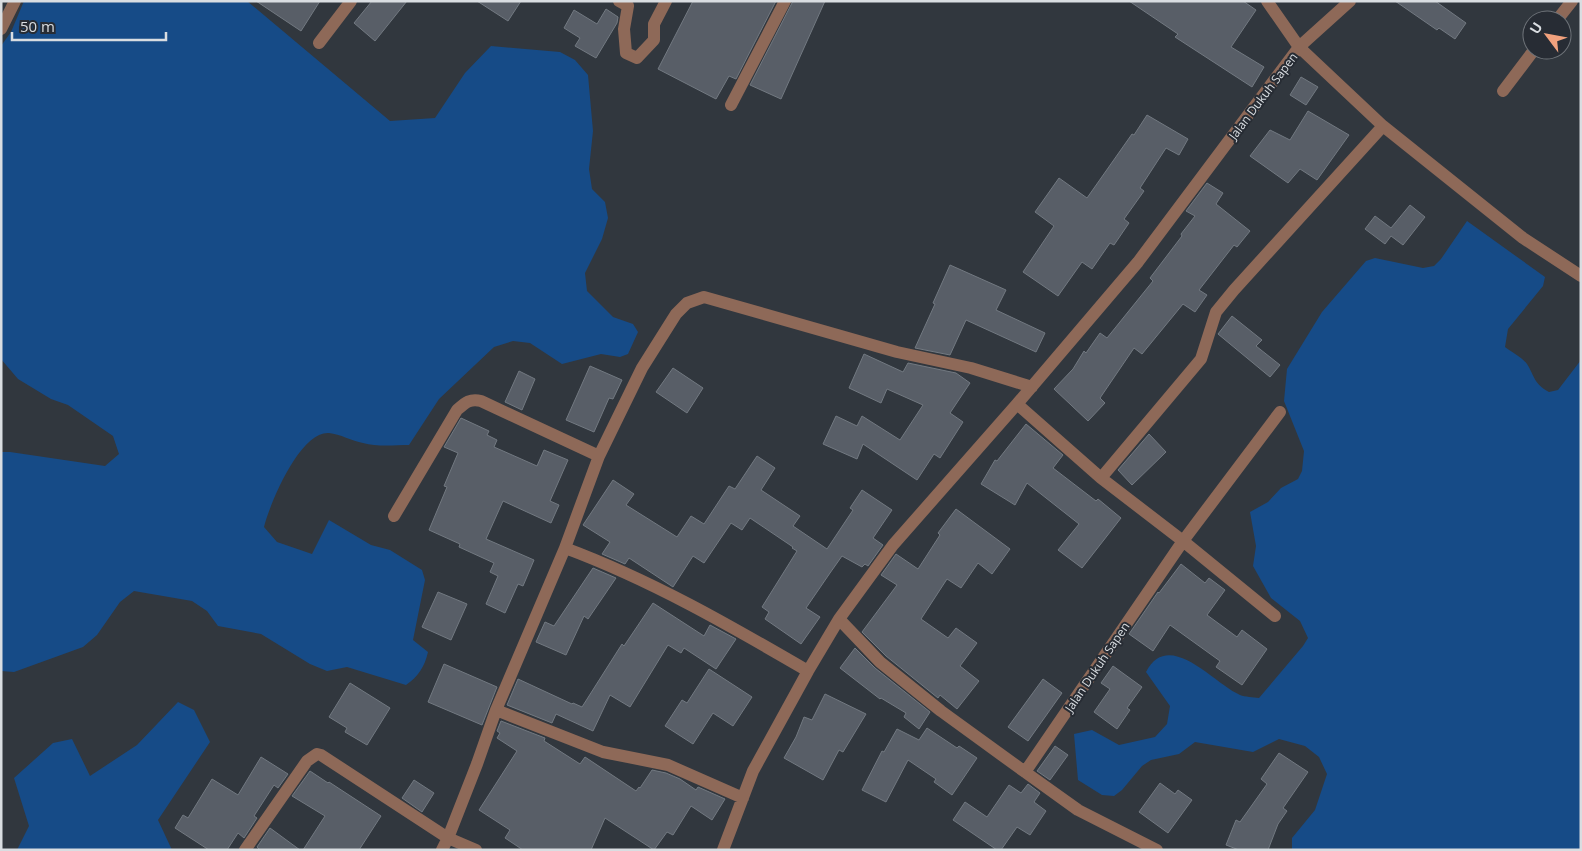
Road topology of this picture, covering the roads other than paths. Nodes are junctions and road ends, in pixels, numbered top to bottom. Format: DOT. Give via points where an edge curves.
graph roads {
  1 [pos="15,1"];
  2 [pos="352,1"];
  3 [pos="619,1"];
  4 [pos="666,1"];
  5 [pos="785,1"];
  6 [pos="1267,1"];
  7 [pos="1350,1"];
  8 [pos="1,28"];
  9 [pos="318,43"];
  10 [pos="1299,47"];
  11 [pos="1526,60"];
  12 [pos="1503,91"];
  13 [pos="731,105"];
  14 [pos="1383,126"];
  15 [pos="1581,276"];
  16 [pos="1032,387"];
  17 [pos="1017,404"];
  18 [pos="1280,412"];
  19 [pos="599,456"];
  20 [pos="1101,478"];
  21 [pos="394,516"];
  22 [pos="1183,541"];
  23 [pos="566,548"];
  24 [pos="1274,616"];
  25 [pos="838,619"];
  26 [pos="808,671"];
  27 [pos="496,710"];
  28 [pos="1025,772"];
  29 [pos="743,798"];
  30 [pos="445,844"];
  31 [pos="245,850"];
  32 [pos="476,850"];
  33 [pos="723,850"];
  34 [pos="1157,850"];
  1 -- 8 [label="street"];
  2 -- 9 [label="street"];
  3 -- 4 [label="street" via="628,6 624,29 626,54 637,58 654,40 654,24"];
  5 -- 13 [label="street"];
  6 -- 10 [label="street"];
  7 -- 10 [label="street"];
  10 -- 14 [label="street, Jalan Dukuh Sapen"];
  10 -- 16 [label="street, Jalan Dukuh Sapen" via="1138,262"];
  11 -- 12 [label="street"];
  14 -- 15 [label="street, Jalan Dukuh Sapen" via="1523,238"];
  14 -- 20 [label="street" via="1216,312 1201,359"];
  16 -- 17 [label="street, Jalan Dukuh Sapen"];
  16 -- 19 [label="street" via="704,297 687,303 676,314 642,368"];
  17 -- 20 [label="street"];
  17 -- 25 [label="street, Jalan Dukuh Sapen" via="892,545"];
  18 -- 22 [label="street, Jalan Dukuh Sapen"];
  19 -- 21 [label="street" via="474,399 457,410"];
  19 -- 23 [label="street"];
  20 -- 22 [label="street"];
  22 -- 24 [label="street"];
  22 -- 28 [label="street, Jalan Dukuh Sapen"];
  23 -- 26 [label="street" via="662,589"];
  23 -- 27 [label="street"];
  25 -- 26 [label="street, Jalan Dukuh Sapen"];
  25 -- 28 [label="street" via="880,662"];
  26 -- 29 [label="street, Jalan Dukuh Sapen" via="754,771"];
  27 -- 29 [label="street" via="603,752 668,765"];
  27 -- 30 [label="street"];
  28 -- 34 [label="street" via="1078,810"];
  29 -- 33 [label="street, Jalan Dukuh Sapen"];
  30 -- 31 [label="street" via="317,754 307,761"];
  30 -- 32 [label="street"];
}
